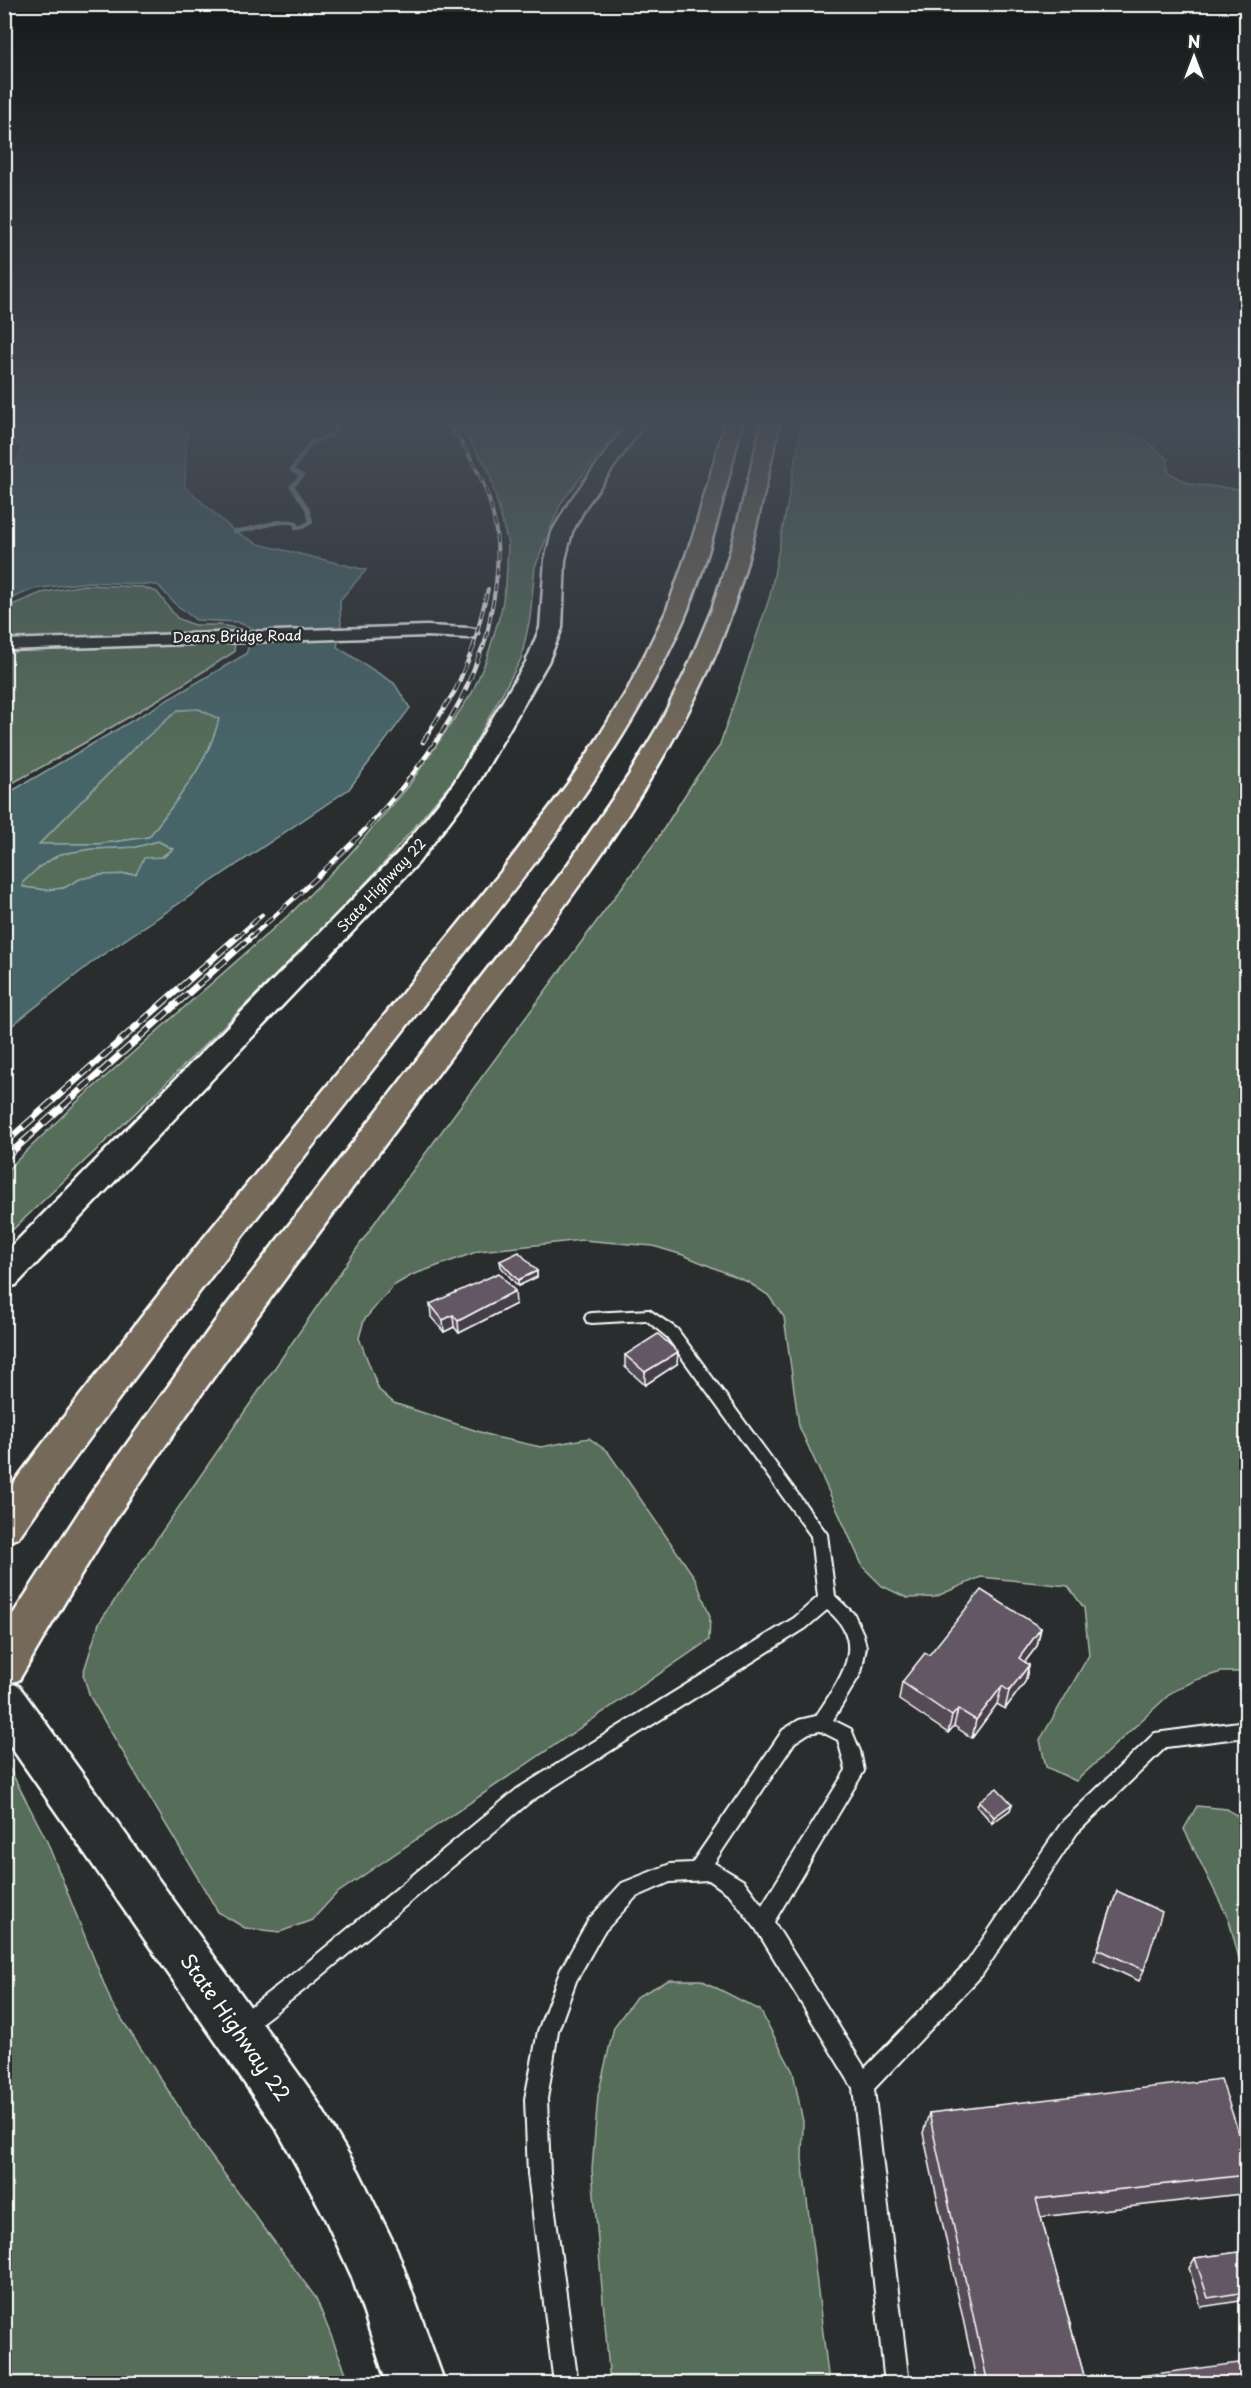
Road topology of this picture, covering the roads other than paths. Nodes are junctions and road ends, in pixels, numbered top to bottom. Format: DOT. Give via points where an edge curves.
graph roads {
  1 [pos="564,531"];
  2 [pos="702,531"];
  3 [pos="744,531"];
  4 [pos="469,633"];
  5 [pos="4,645"];
  6 [pos="4,1276"];
  7 [pos="592,1318"];
  8 [pos="4,1527"];
  9 [pos="827,1600"];
  10 [pos="4,1667"];
  11 [pos="4,1700"];
  12 [pos="821,1723"];
  13 [pos="1246,1730"];
  14 [pos="698,1872"];
  15 [pos="763,1922"];
  16 [pos="238,2028"];
  17 [pos="862,2085"];
  18 [pos="416,2384"];
  19 [pos="566,2384"];
  20 [pos="897,2384"];
  1 -- 6 [label="main road, State Highway 22" via="555,560 553,612 545,645 451,807 409,857"];
  2 -- 8 [label="highway" via="686,588 652,663 607,743 533,848 224,1235 63,1443"];
  3 -- 10 [label="highway" via="729,591 699,668 655,750 591,850 286,1252 133,1464"];
  4 -- 5 [label="street, Deans Bridge Road" via="252,635"];
  7 -- 9 [label="lane" via="649,1315 672,1334 819,1534"];
  9 -- 12 [label="lane" via="848,1618 859,1652 855,1669"];
  9 -- 16 [label="lane" via="800,1623 524,1795"];
  11 -- 16 [label="main road, State Highway 22"];
  12 -- 14 [label="lane" via="789,1736"];
  12 -- 15 [label="lane" via="844,1735 855,1771"];
  13 -- 17 [label="lane" via="1161,1738 1070,1827 975,1968"];
  14 -- 15 [label="lane" via="712,1871 737,1888"];
  14 -- 19 [label="lane" via="670,1873 629,1890 596,1926 568,1976 548,2031 536,2099 539,2174"];
  15 -- 17 [label="lane"];
  16 -- 18 [label="main road, State Highway 22" via="295,2112 340,2191 377,2270"];
  17 -- 20 [label="lane"];
}
